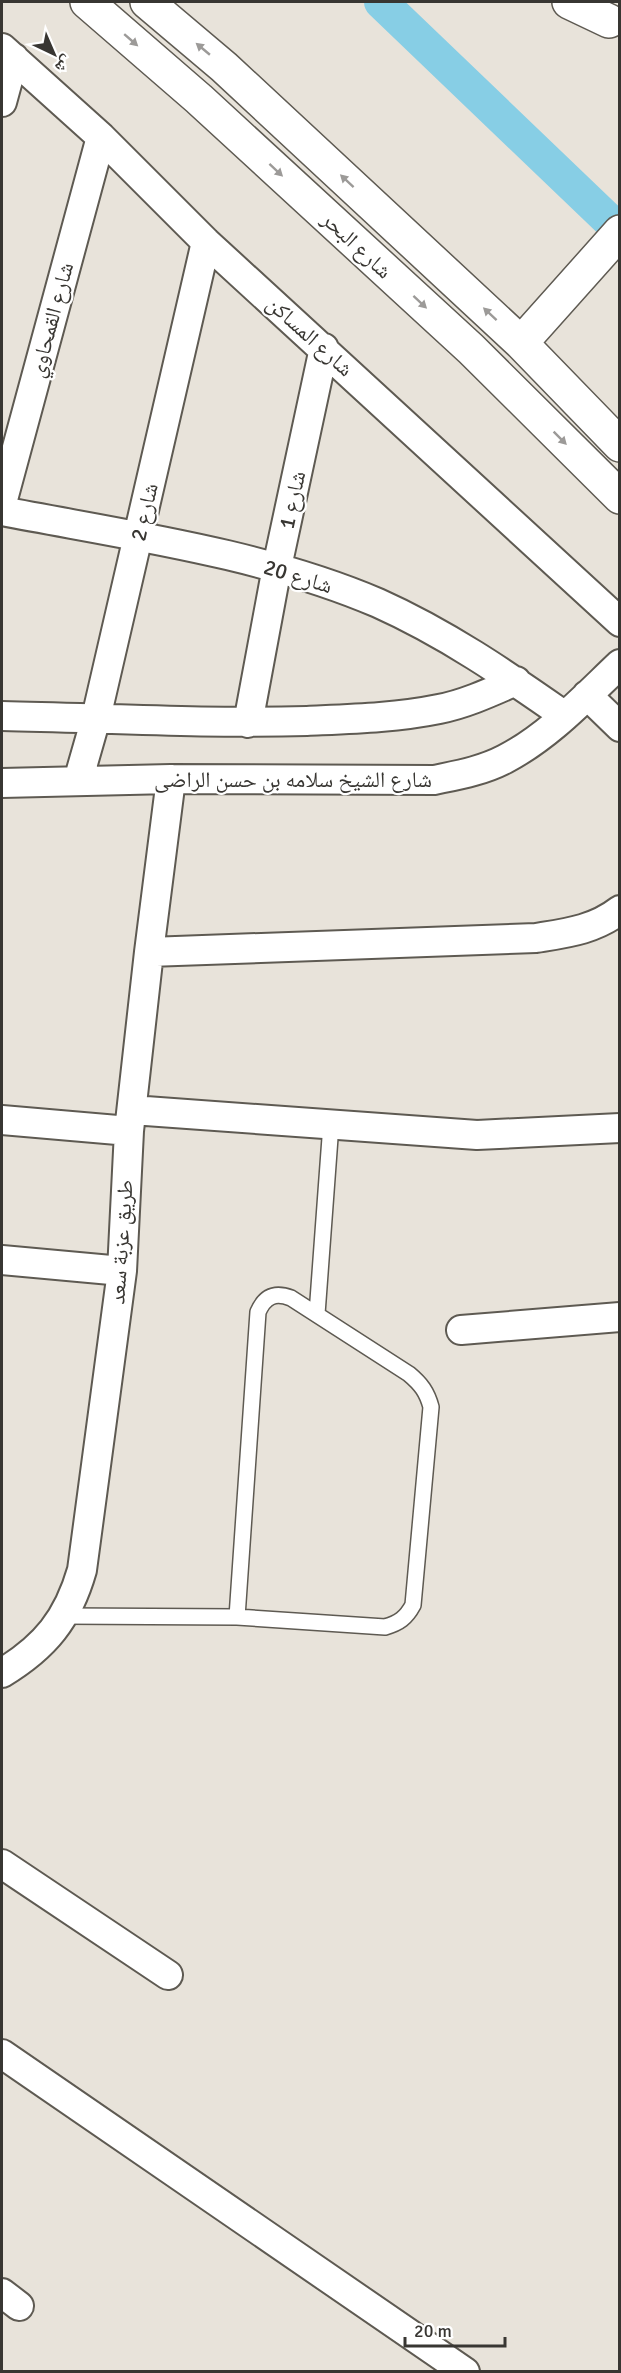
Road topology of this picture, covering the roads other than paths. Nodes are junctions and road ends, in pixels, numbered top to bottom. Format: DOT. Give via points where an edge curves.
graph roads {
  1 [pos="87,2"];
  2 [pos="147,2"];
  3 [pos="569,2"];
  4 [pos="609,18"];
  5 [pos="8,53"];
  6 [pos="2,102"];
  7 [pos="101,137"];
  8 [pos="620,232"];
  9 [pos="206,242"];
  10 [pos="529,332"];
  11 [pos="324,348"];
  12 [pos="620,445"];
  13 [pos="620,497"];
  14 [pos="2,503"];
  15 [pos="2,511"];
  16 [pos="138,537"];
  17 [pos="277,567"];
  18 [pos="620,622"];
  19 [pos="620,664"];
  20 [pos="516,681"];
  21 [pos="587,695"];
  22 [pos="2,716"];
  23 [pos="565,716"];
  24 [pos="96,718"];
  25 [pos="248,723"];
  26 [pos="620,727"];
  27 [pos="171,779"];
  28 [pos="78,782"];
  29 [pos="2,783"];
  30 [pos="620,910"];
  31 [pos="149,952"];
  32 [pos="2,1120"];
  33 [pos="130,1120"];
  34 [pos="331,1124"];
  35 [pos="620,1128"];
  36 [pos="2,1260"];
  37 [pos="122,1271"];
  38 [pos="317,1314"];
  39 [pos="620,1317"];
  40 [pos="461,1330"];
  41 [pos="64,1616"];
  42 [pos="237,1617"];
  43 [pos="5,1668"];
  44 [pos="2,1864"];
  45 [pos="168,1975"];
  46 [pos="2,2054"];
  47 [pos="465,2372"];
  1 -- 13 [label="street, شارع البحر, one-way" via="199,99 462,341"];
  10 -- 2 [label="street, شارع البحر, one-way"];
  3 -- 4 [label="street"];
  5 -- 6 [label="street"];
  5 -- 7 [label="street, شارع المساكن"];
  7 -- 9 [label="street, شارع المساكن"];
  7 -- 14 [label="street, شارع القمحاوي"];
  8 -- 10 [label="street"];
  9 -- 11 [label="street, شارع المساكن"];
  9 -- 16 [label="street, شارع 2"];
  10 -- 12 [label="street, شارع البحر"];
  11 -- 17 [label="street, شارع 1"];
  11 -- 18 [label="street, شارع المساكن"];
  15 -- 16 [label="street, شارع 20"];
  16 -- 17 [label="street, شارع 20"];
  16 -- 24 [label="street, شارع 2"];
  17 -- 20 [label="street, شارع 20" via="377,603 425,626"];
  17 -- 25 [label="street, شارع 1"];
  19 -- 21 [label="street, شارع الشيخ سلامه بن حسن الراضى"];
  20 -- 23 [label="street, شارع 20"];
  20 -- 25 [label="street" via="451,706 404,716"];
  21 -- 23 [label="street, شارع الشيخ سلامه بن حسن الراضى"];
  21 -- 26 [label="street"];
  22 -- 24 [label="street"];
  23 -- 27 [label="street, شارع الشيخ سلامه بن حسن الراضى" via="504,759 470,773 434,780"];
  24 -- 25 [label="street"];
  24 -- 28 [label="street, شارع 2"];
  27 -- 28 [label="street, شارع الشيخ سلامه بن حسن الراضى"];
  27 -- 31 [label="street, طريق عزبة سعد"];
  28 -- 29 [label="street, شارع الشيخ سلامه بن حسن الراضى"];
  30 -- 31 [label="street" via="606,921 579,932 536,938"];
  31 -- 33 [label="street, طريق عزبة سعد"];
  32 -- 33 [label="street"];
  33 -- 34 [label="street"];
  33 -- 37 [label="street, طريق عزبة سعد"];
  34 -- 35 [label="street" via="477,1135"];
  34 -- 38 [label="lane"];
  36 -- 37 [label="street"];
  37 -- 41 [label="street, طريق عزبة سعد" via="82,1570"];
  38 -- 42 [label="lane" via="281,1294 262,1302 258,1312"];
  38 -- 42 [label="lane" via="409,1374 429,1397 413,1605 402,1620 385,1627"];
  39 -- 40 [label="street"];
  41 -- 42 [label="lane"];
  41 -- 43 [label="street, طريق عزبة سعد" via="32,1653"];
  44 -- 45 [label="street"];
  46 -- 47 [label="street"];
}
